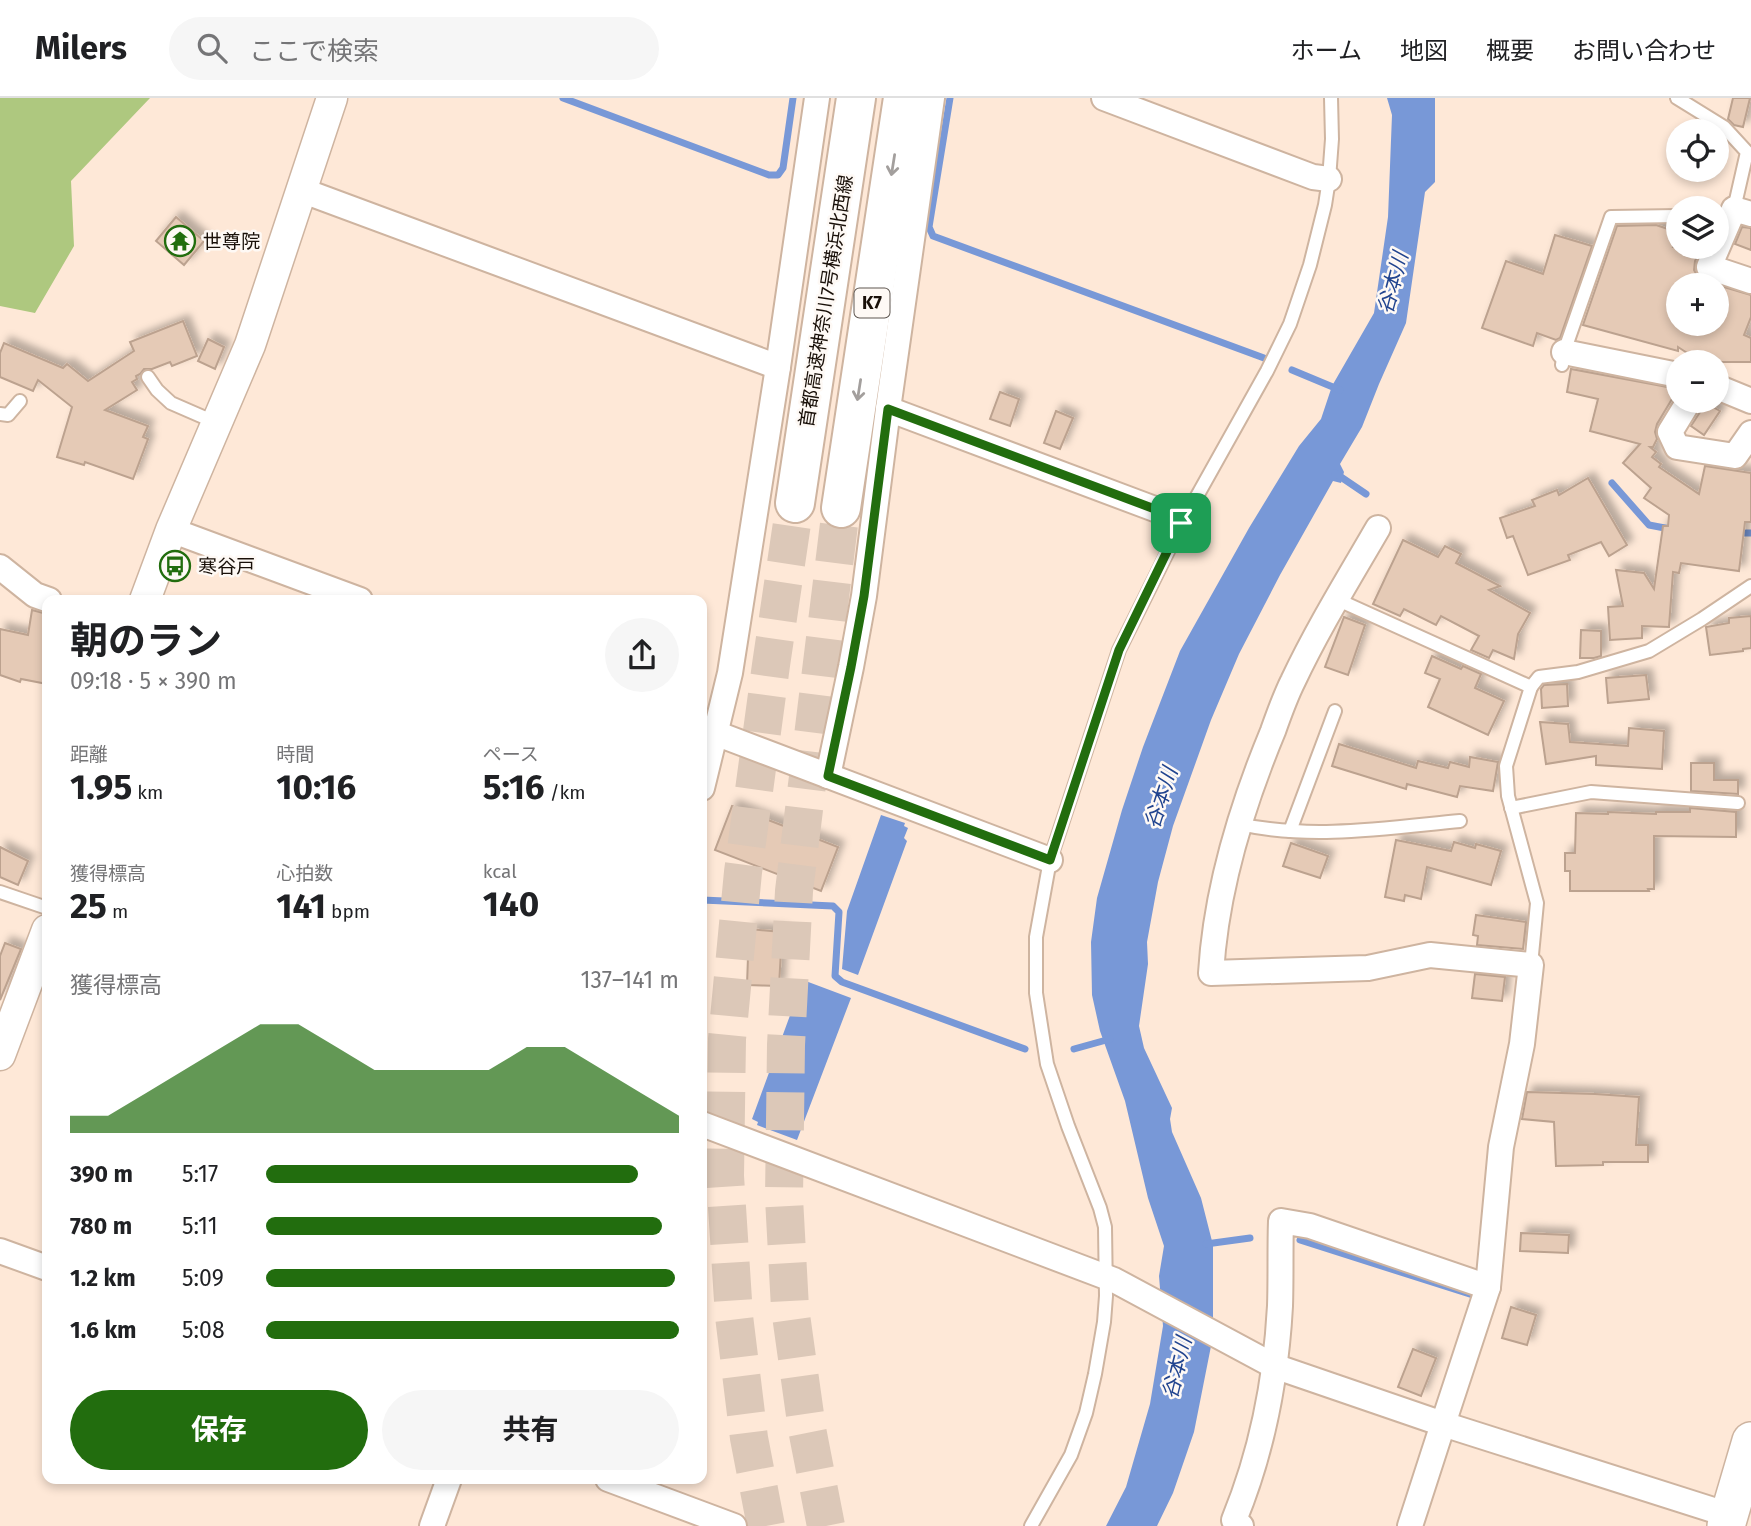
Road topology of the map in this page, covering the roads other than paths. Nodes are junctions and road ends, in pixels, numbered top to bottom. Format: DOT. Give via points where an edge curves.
graph roads {
  1 [pos="332,98"];
  2 [pos="817,98"];
  3 [pos="856,98"];
  4 [pos="903,98"];
  5 [pos="932,98"];
  6 [pos="1104,98"];
  7 [pos="1331,98"];
  8 [pos="1677,98"];
  9 [pos="1329,179"];
  10 [pos="301,190"];
  11 [pos="1733,215"];
  12 [pos="1666,216"];
  13 [pos="1751,281"];
  14 [pos="1563,358"];
  15 [pos="779,367"];
  16 [pos="1666,372"];
  17 [pos="148,377"];
  18 [pos="1729,392"];
  19 [pos="20,401"];
  20 [pos="1751,401"];
  21 [pos="888,409"];
  22 [pos="1682,413"];
  23 [pos="0,414"];
  24 [pos="217,423"];
  25 [pos="1751,433"];
  26 [pos="795,503"];
  27 [pos="841,508"];
  28 [pos="1181,523"];
  29 [pos="1378,528"];
  30 [pos="171,530"];
  31 [pos="0,567"];
  32 [pos="1751,586"];
  33 [pos="147,595"];
  34 [pos="346,595"];
  35 [pos="42,598"];
  36 [pos="1336,599"];
  37 [pos="1531,687"];
  38 [pos="1335,710"];
  39 [pos="709,731"];
  40 [pos="828,776"];
  41 [pos="1738,803"];
  42 [pos="1511,808"];
  43 [pos="1460,821"];
  44 [pos="1240,824"];
  45 [pos="1290,831"];
  46 [pos="1050,860"];
  47 [pos="0,892"];
  48 [pos="42,906"];
  49 [pos="42,943"];
  50 [pos="1531,965"];
  51 [pos="0,1055"];
  52 [pos="707,1126"];
  53 [pos="0,1251"];
  54 [pos="42,1267"];
  55 [pos="1110,1278"];
  56 [pos="1488,1287"];
  57 [pos="1268,1362"];
  58 [pos="1443,1423"];
  59 [pos="1751,1441"];
  60 [pos="447,1484"];
  61 [pos="621,1484"];
  62 [pos="1728,1521"];
  63 [pos="432,1526"];
  64 [pos="734,1526"];
  65 [pos="1031,1526"];
  66 [pos="1241,1526"];
  67 [pos="1410,1526"];
  1 -- 10 [label="street"];
  2 -- 15 [label="street"];
  3 -- 26 [label="highway, 首都高速神奈川7号横浜北西線 / K7"];
  4 -- 27 [label="highway, K7, one-way"];
  5 -- 21 [label="street"];
  6 -- 9 [label="street" via="1313,177"];
  7 -- 9 [label="lane"];
  8 -- 11 [label="lane" via="1724,127 1747,152"];
  9 -- 28 [label="lane" via="1311,265 1290,324"];
  10 -- 15 [label="street"];
  10 -- 24 [label="street" via="250,345"];
  11 -- 13 [label="street" via="1709,267"];
  12 -- 14 [label="lane" via="1611,217"];
  14 -- 16 [label="street"];
  15 -- 39 [label="street" via="730,673"];
  17 -- 24 [label="lane" via="171,403"];
  18 -- 20 [label="street"];
  19 -- 23 [label="lane" via="8,415"];
  21 -- 28 [label="street" via="1168,514"];
  21 -- 40 [label="street" via="864,596"];
  22 -- 25 [label="street" via="1670,432 1677,447 1735,456"];
  24 -- 30 [label="street"];
  28 -- 46 [label="lane" via="1119,650"];
  29 -- 36 [label="street"];
  30 -- 33 [label="street"];
  30 -- 34 [label="street"];
  31 -- 35 [label="street"];
  32 -- 37 [label="lane" via="1648,651 1578,672 1539,677"];
  36 -- 37 [label="lane"];
  36 -- 44 [label="street" via="1293,682"];
  37 -- 42 [label="lane" via="1506,766"];
  38 -- 45 [label="lane"];
  39 -- 40 [label="street"];
  40 -- 46 [label="street"];
  41 -- 42 [label="lane" via="1591,792"];
  42 -- 50 [label="lane" via="1537,903"];
  43 -- 45 [label="lane" via="1342,832"];
  44 -- 45 [label="lane"];
  44 -- 50 [label="street" via="1227,866 1211,972 1368,968 1430,955"];
  46 -- 55 [label="lane" via="1036,937 1036,993 1047,1064 1105,1227"];
  47 -- 48 [label="lane"];
  49 -- 51 [label="street"];
  50 -- 56 [label="street" via="1522,1044 1501,1147"];
  52 -- 55 [label="street"];
  53 -- 54 [label="street"];
  55 -- 57 [label="street"];
  55 -- 65 [label="lane" via="1086,1413 1071,1455"];
  56 -- 57 [label="street" via="1310,1226 1281,1221 1280,1306"];
  56 -- 58 [label="street"];
  57 -- 58 [label="street"];
  57 -- 66 [label="street" via="1257,1456 1234,1520"];
  58 -- 62 [label="street"];
  58 -- 67 [label="street"];
  59 -- 62 [label="main road"];
  60 -- 63 [label="street"];
  61 -- 64 [label="street"];
}
